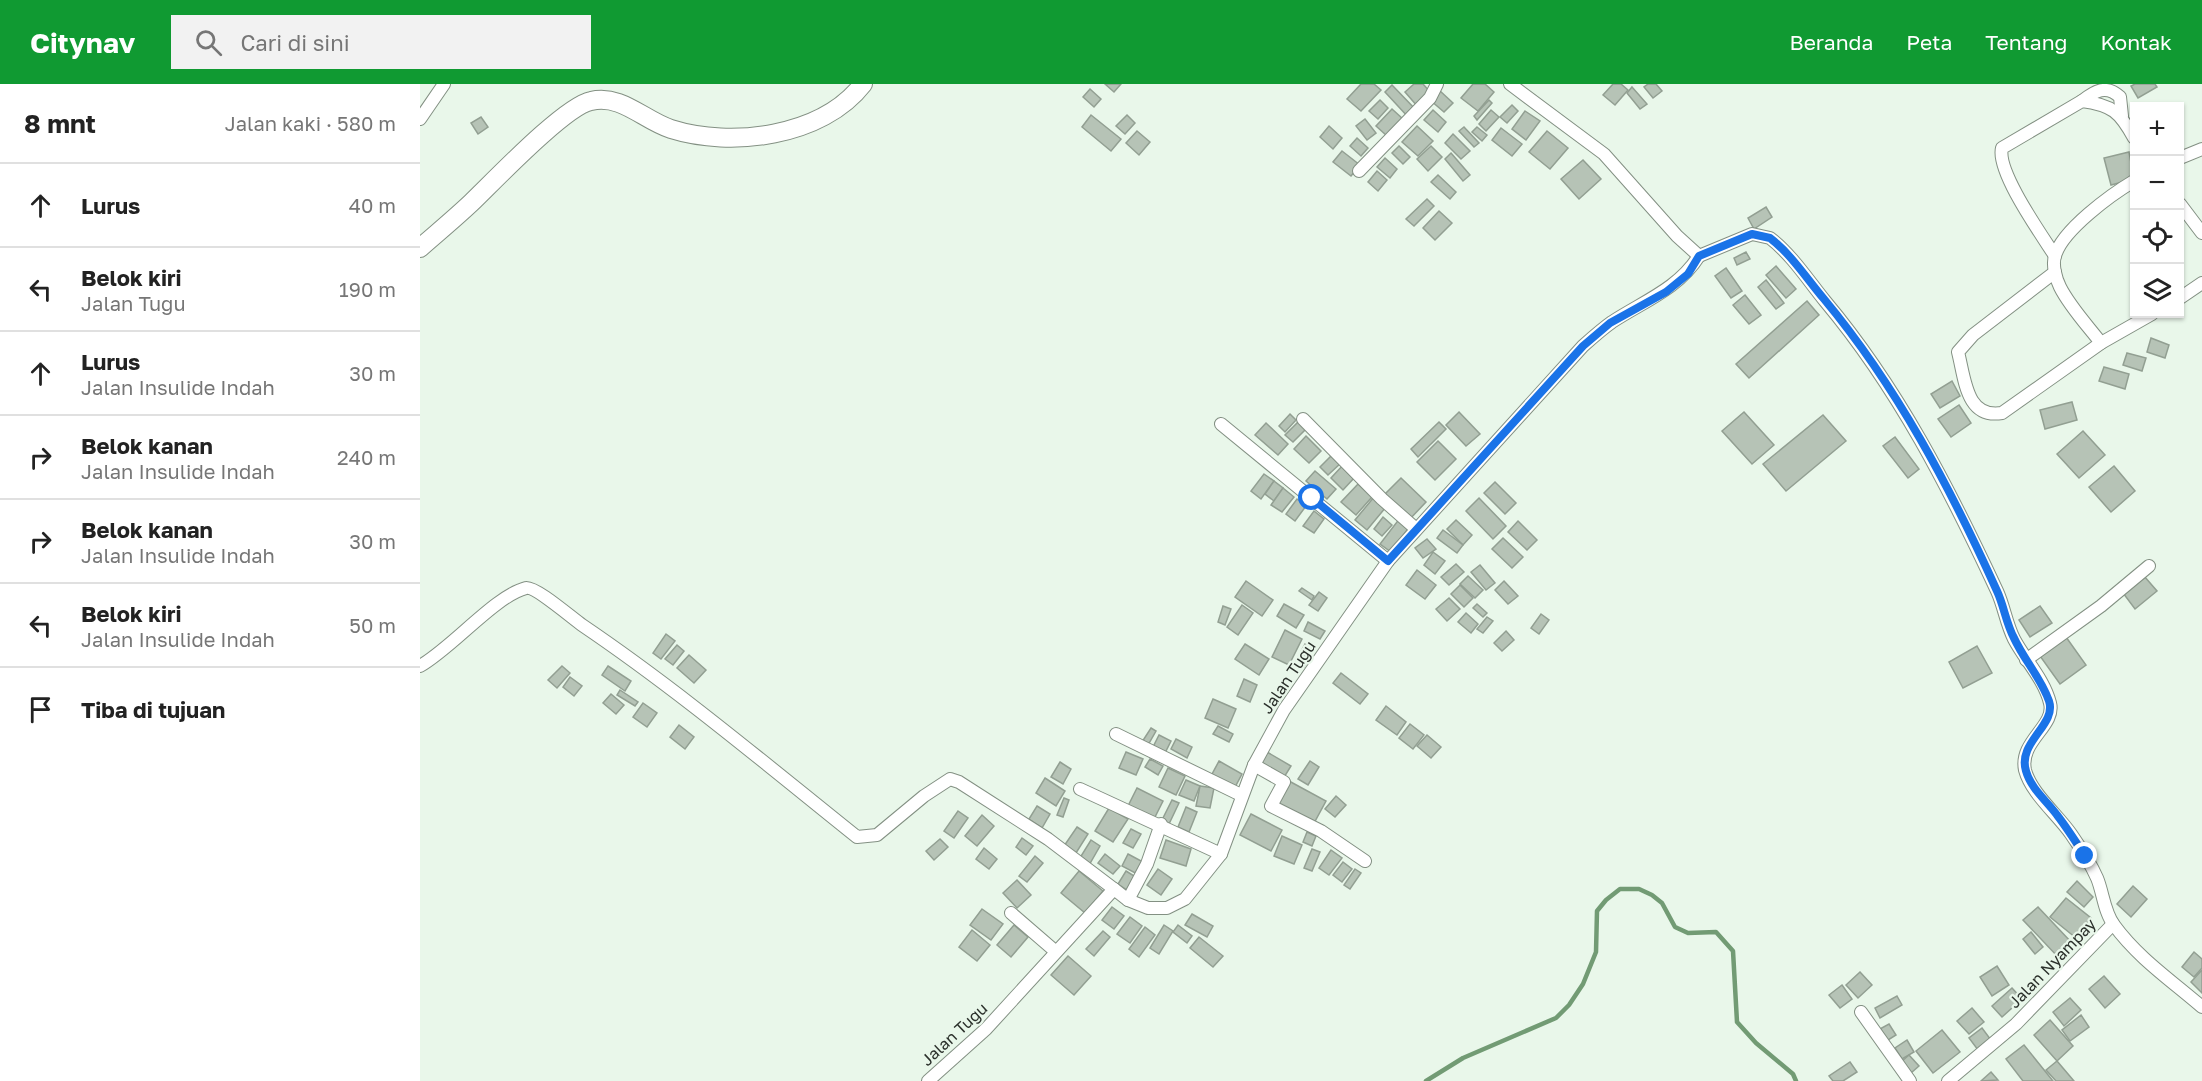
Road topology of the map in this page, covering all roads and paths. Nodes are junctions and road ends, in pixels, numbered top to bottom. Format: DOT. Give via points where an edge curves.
graph roads {
  1 [pos="444,84"];
  2 [pos="863,84"];
  3 [pos="1437,84"];
  4 [pos="1510,84"];
  5 [pos="2082,101"];
  6 [pos="2122,116"];
  7 [pos="420,119"];
  8 [pos="2130,131"];
  9 [pos="2202,149"];
  10 [pos="2184,156"];
  11 [pos="1359,171"];
  12 [pos="2130,184"];
  13 [pos="2184,209"];
  14 [pos="2202,233"];
  15 [pos="420,248"];
  16 [pos="1699,256"];
  17 [pos="2055,256"];
  18 [pos="2055,272"];
  19 [pos="2202,283"];
  20 [pos="2184,295"];
  21 [pos="2145,318"];
  22 [pos="2101,343"];
  23 [pos="1303,418"];
  24 [pos="1221,424"];
  25 [pos="1415,528"];
  26 [pos="1388,561"];
  27 [pos="2149,566"];
  28 [pos="2026,660"];
  29 [pos="420,666"];
  30 [pos="1116,734"];
  31 [pos="1254,765"];
  32 [pos="1080,789"];
  33 [pos="1241,795"];
  34 [pos="1161,824"];
  35 [pos="1221,854"];
  36 [pos="1365,861"];
  37 [pos="1114,889"];
  38 [pos="1128,900"];
  39 [pos="1011,913"];
  40 [pos="2113,924"];
  41 [pos="1055,951"];
  42 [pos="2202,1007"];
  43 [pos="1861,1012"];
  44 [pos="928,1081"];
  45 [pos="1910,1081"];
  46 [pos="1948,1081"];
  1 -- 7 [label="street"];
  2 -- 15 [label="main road" via="821,120 764,138 671,129 613,99 589,101 555,123"];
  3 -- 11 [label="street" via="1430,98"];
  4 -- 16 [label="street" via="1604,154"];
  5 -- 6 [label="street" via="2110,108"];
  5 -- 6 [label="street" via="2108,88 2120,97"];
  5 -- 17 [label="street" via="2009,142 2002,147 2000,156 2007,176"];
  6 -- 8 [label="street"];
  9 -- 10 [label="street"];
  12 -- 17 [label="street" via="2097,206 2063,241"];
  13 -- 14 [label="street"];
  16 -- 25 [label="street, Jalan Tugu" via="1688,274 1666,292 1610,323 1583,346"];
  16 -- 28 [label="street" via="1752,234 1770,238 1860,343 1930,454"];
  17 -- 18 [label="street"];
  18 -- 22 [label="street" via="2061,288"];
  18 -- 22 [label="street" via="1963,343 1958,352 1971,399 1989,415 2002,413"];
  19 -- 20 [label="street"];
  21 -- 22 [label="street"];
  23 -- 25 [label="street"];
  24 -- 26 [label="street"];
  25 -- 26 [label="street, Jalan Tugu"];
  26 -- 31 [label="street, Jalan Tugu" via="1284,710"];
  27 -- 28 [label="street"];
  28 -- 40 [label="street" via="2050,705 2046,722 2024,757 2026,771 2035,790 2056,813 2097,877"];
  29 -- 37 [label="street" via="438,656 495,606 527,588 537,589 553,605 639,663 857,837 877,835 950,779 1048,839"];
  30 -- 33 [label="street"];
  31 -- 33 [label="street, Jalan Tugu"];
  31 -- 36 [label="street" via="1284,782 1271,806 1321,831"];
  32 -- 34 [label="street"];
  33 -- 35 [label="street, Jalan Tugu"];
  34 -- 35 [label="street"];
  34 -- 38 [label="street" via="1147,864"];
  35 -- 38 [label="street, Jalan Tugu" via="1185,900 1167,908 1148,908"];
  37 -- 38 [label="street, Jalan Tugu"];
  37 -- 41 [label="street, Jalan Tugu"];
  39 -- 41 [label="street"];
  40 -- 42 [label="street, Jalan Nyampay" via="2143,957"];
  40 -- 46 [label="street, Jalan Nyampay" via="2016,1024"];
  41 -- 44 [label="street, Jalan Tugu" via="986,1029"];
  43 -- 45 [label="street"];
}
